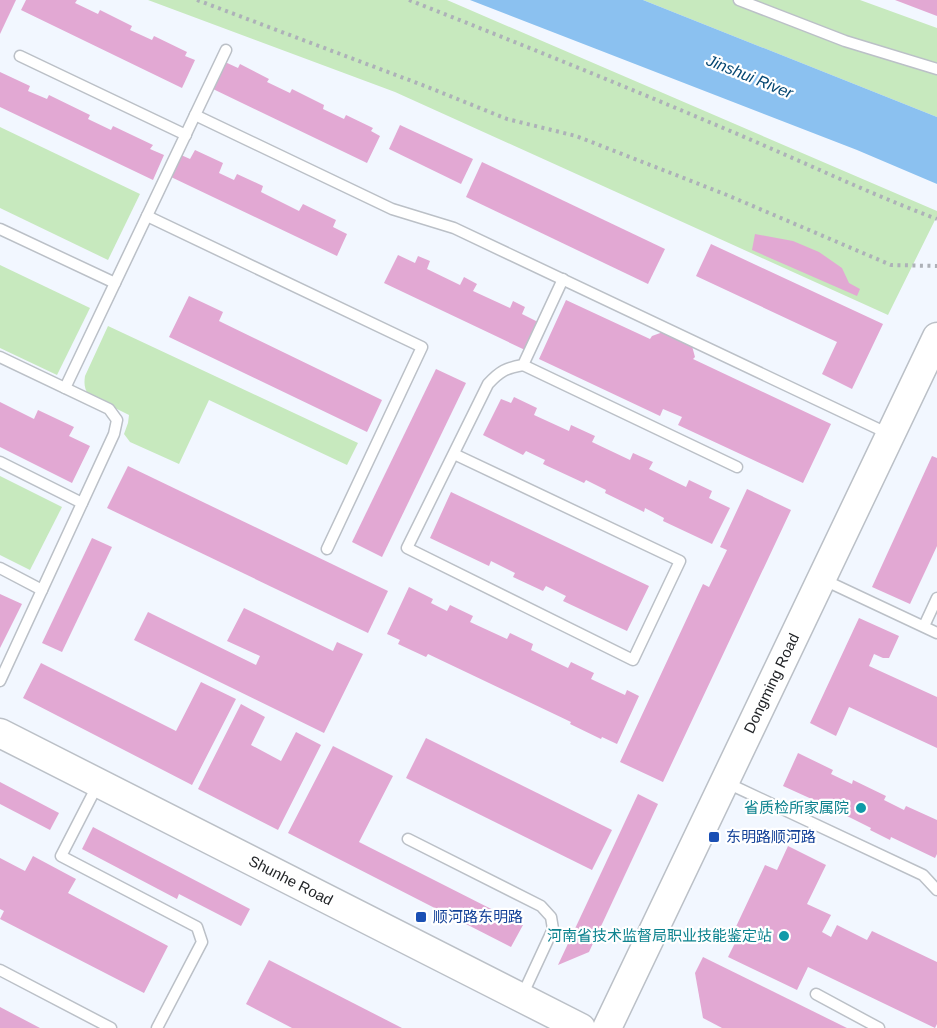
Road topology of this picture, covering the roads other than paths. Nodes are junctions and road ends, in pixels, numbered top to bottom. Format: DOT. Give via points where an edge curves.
graph roads {
  1 [pos="739,0"];
  2 [pos="226,50"];
  3 [pos="20,56"];
  4 [pos="937,69"];
  5 [pos="195,116"];
  6 [pos="186,135"];
  7 [pos="147,216"];
  8 [pos="0,229"];
  9 [pos="563,279"];
  10 [pos="115,283"];
  11 [pos="937,336"];
  12 [pos="0,357"];
  13 [pos="523,365"];
  14 [pos="65,388"];
  15 [pos="890,434"];
  16 [pos="453,454"];
  17 [pos="0,462"];
  18 [pos="737,467"];
  19 [pos="82,503"];
  20 [pos="327,549"];
  21 [pos="0,568"];
  22 [pos="821,579"];
  23 [pos="42,590"];
  24 [pos="937,598"];
  25 [pos="924,626"];
  26 [pos="937,633"];
  27 [pos="0,681"];
  28 [pos="0,733"];
  29 [pos="724,782"];
  30 [pos="98,783"];
  31 [pos="408,839"];
  32 [pos="937,890"];
  33 [pos="0,970"];
  34 [pos="816,994"];
  35 [pos="521,998"];
  36 [pos="111,1028"];
  37 [pos="157,1028"];
  38 [pos="581,1028"];
  39 [pos="607,1028"];
  40 [pos="879,1028"];
  1 -- 4 [label="lane" via="845,41"];
  2 -- 5 [label="lane"];
  3 -- 6 [label="lane"];
  5 -- 6 [label="lane"];
  5 -- 9 [label="lane" via="392,209 454,228"];
  6 -- 7 [label="lane"];
  7 -- 10 [label="lane"];
  7 -- 20 [label="lane" via="422,347"];
  8 -- 10 [label="lane"];
  9 -- 13 [label="lane"];
  9 -- 15 [label="lane"];
  10 -- 14 [label="lane"];
  11 -- 15 [label="street, Dongming Road"];
  12 -- 14 [label="lane"];
  13 -- 16 [label="lane" via="506,368 488,384"];
  13 -- 18 [label="lane"];
  14 -- 19 [label="lane" via="109,409 117,420"];
  15 -- 22 [label="street, Dongming Road"];
  16 -- 16 [label="lane" via="680,561 633,660 407,548"];
  17 -- 19 [label="lane"];
  19 -- 23 [label="lane"];
  21 -- 23 [label="lane"];
  22 -- 25 [label="lane"];
  22 -- 29 [label="street, Dongming Road"];
  23 -- 27 [label="lane"];
  24 -- 25 [label="lane"];
  25 -- 26 [label="lane"];
  28 -- 30 [label="street, Shunhe Road"];
  29 -- 32 [label="lane" via="923,875"];
  29 -- 39 [label="street, Dongming Road"];
  30 -- 35 [label="street, Shunhe Road"];
  30 -- 37 [label="lane" via="60,856 197,927 202,942"];
  31 -- 35 [label="lane" via="541,906 551,917 553,929"];
  33 -- 36 [label="lane"];
  34 -- 40 [label="lane"];
  35 -- 38 [label="street, Shunhe Road"];
}
